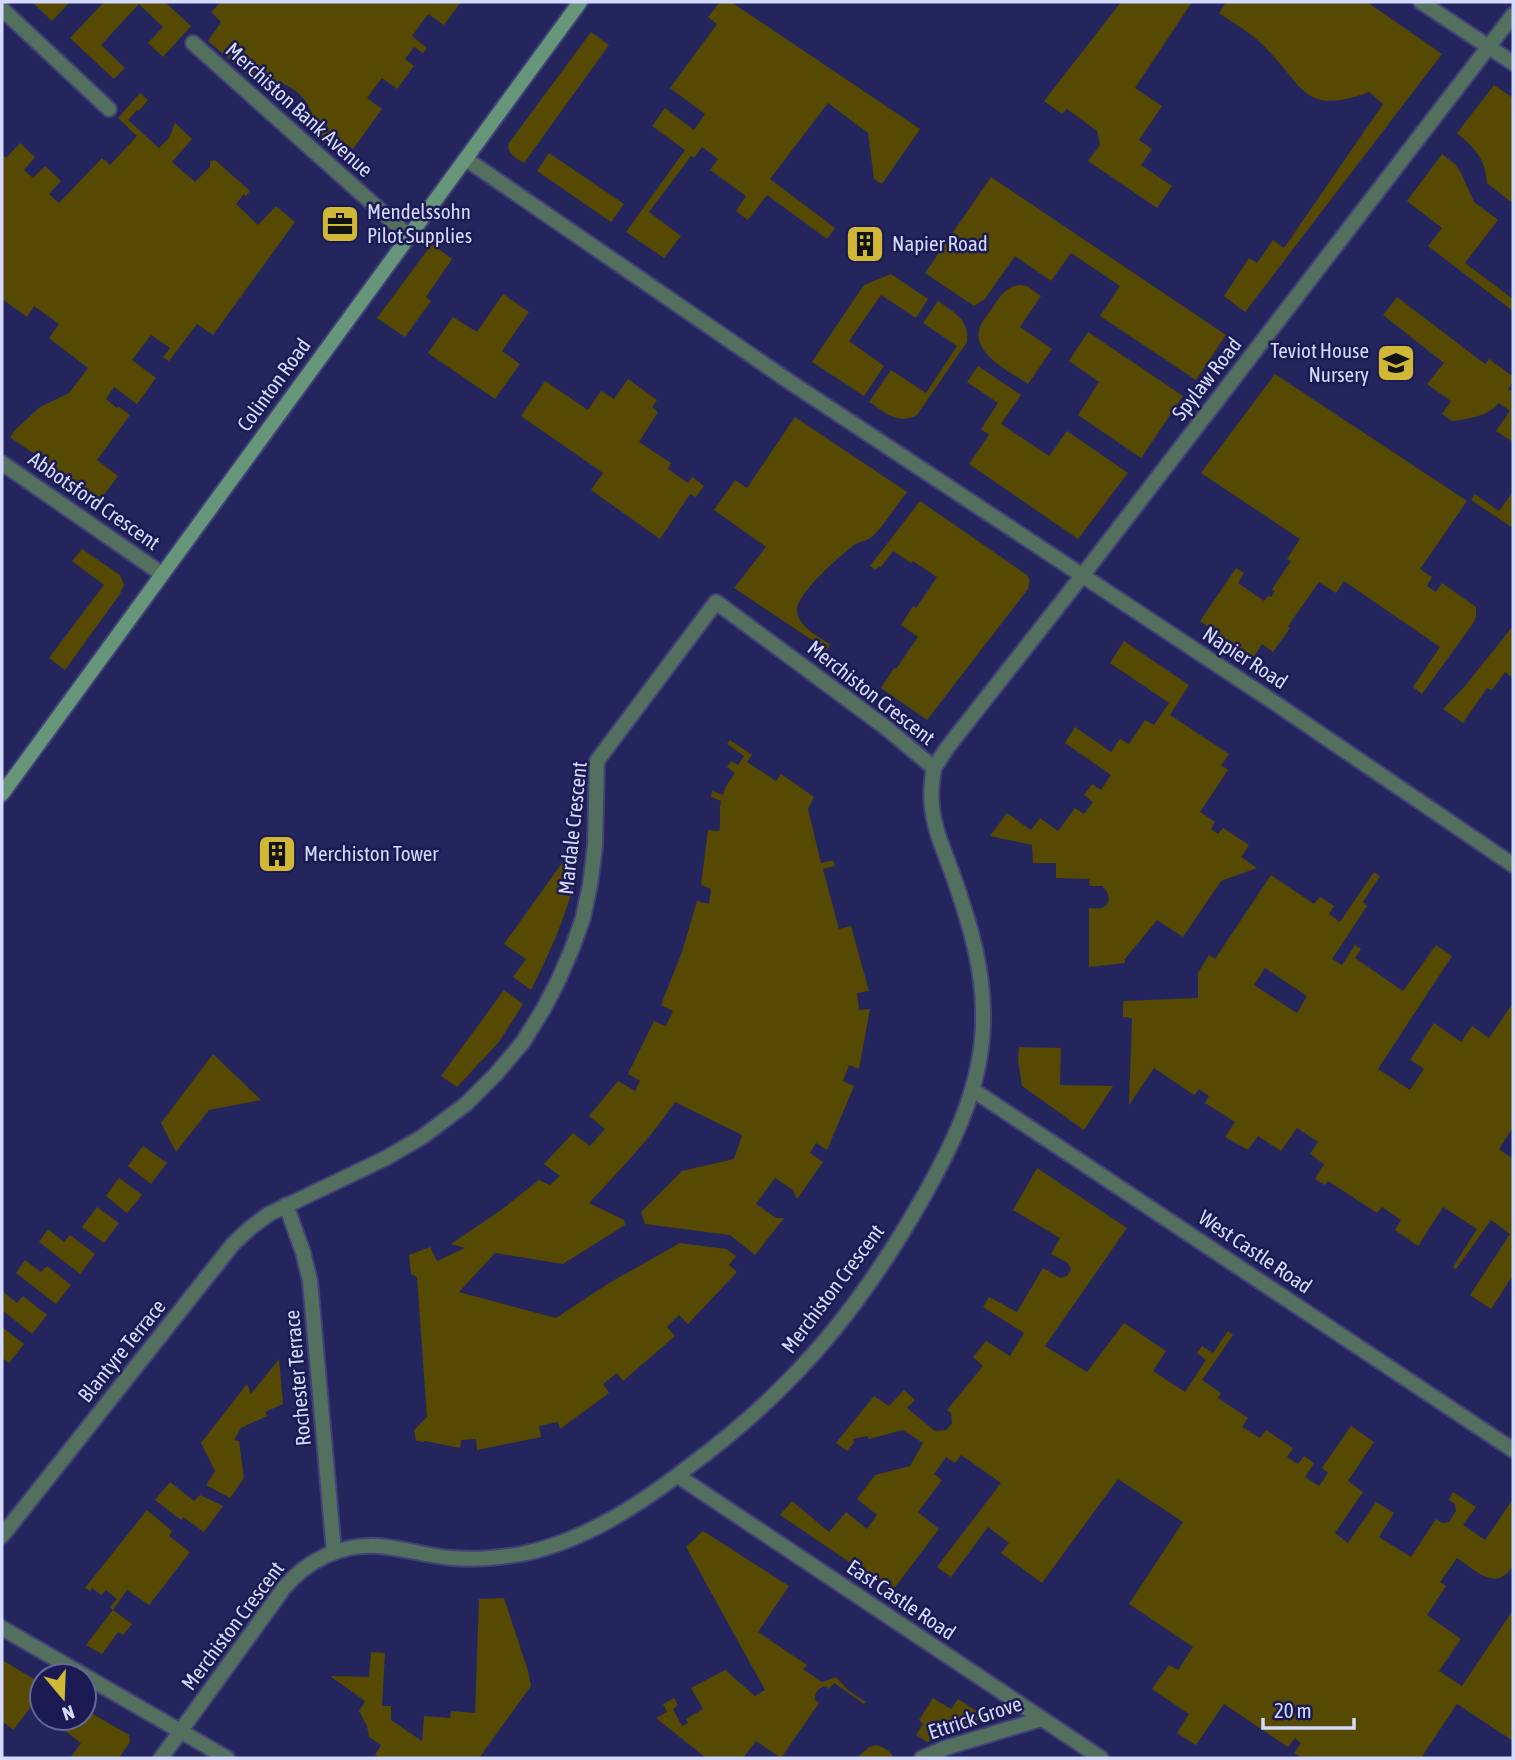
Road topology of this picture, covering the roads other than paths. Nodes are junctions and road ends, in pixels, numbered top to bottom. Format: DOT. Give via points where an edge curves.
graph roads {
  1 [pos="580,2"];
  2 [pos="1421,2"];
  3 [pos="2,9"];
  4 [pos="1513,15"];
  5 [pos="193,43"];
  6 [pos="1489,47"];
  7 [pos="1513,63"];
  8 [pos="109,109"];
  9 [pos="466,159"];
  10 [pos="409,236"];
  11 [pos="2,463"];
  12 [pos="162,574"];
  13 [pos="1082,576"];
  14 [pos="716,602"];
  15 [pos="934,768"];
  16 [pos="2,794"];
  17 [pos="1513,865"];
  18 [pos="973,1090"];
  19 [pos="286,1205"];
  20 [pos="1513,1450"];
  21 [pos="678,1476"];
  22 [pos="2,1536"];
  23 [pos="334,1552"];
  24 [pos="2,1628"];
  25 [pos="1041,1719"];
  26 [pos="181,1731"];
  27 [pos="161,1758"];
  28 [pos="227,1758"];
  29 [pos="922,1758"];
  30 [pos="1101,1758"];
  1 -- 9 [label="street, Colinton Road"];
  2 -- 6 [label="street"];
  3 -- 8 [label="street"];
  4 -- 6 [label="street, Spylaw Road"];
  5 -- 10 [label="street, Merchiston Bank Avenue"];
  6 -- 7 [label="street"];
  6 -- 13 [label="street, Spylaw Road"];
  9 -- 10 [label="street, Colinton Road"];
  9 -- 13 [label="street, Napier Road"];
  10 -- 12 [label="street, Colinton Road"];
  11 -- 12 [label="street, Abbotsford Crescent"];
  12 -- 16 [label="street, Colinton Road"];
  13 -- 15 [label="street, Spylaw Road"];
  13 -- 17 [label="street, Napier Road"];
  14 -- 15 [label="street, Merchiston Crescent"];
  14 -- 19 [label="street, Mardale Crescent" via="597,761 595,846 583,918 558,981 523,1042 466,1104 422,1138"];
  15 -- 18 [label="street, Merchiston Crescent" via="932,809 974,940 981,981 982,1040"];
  18 -- 20 [label="street, West Castle Road"];
  18 -- 21 [label="street, Merchiston Crescent" via="934,1178 902,1236 861,1295 786,1384"];
  19 -- 22 [label="street, Blantyre Terrace" via="233,1244"];
  19 -- 23 [label="street, Rochester Terrace" via="310,1281"];
  21 -- 23 [label="street, Merchiston Crescent" via="589,1531 523,1553 451,1558 378,1546"];
  21 -- 25 [label="street, East Castle Road"];
  23 -- 26 [label="street, Merchiston Crescent" via="306,1567 284,1588"];
  24 -- 26 [label="street"];
  25 -- 29 [label="street, Ettrick Grove"];
  25 -- 30 [label="street, East Castle Road"];
  26 -- 27 [label="street, Merchiston Crescent"];
  26 -- 28 [label="street"];
}
